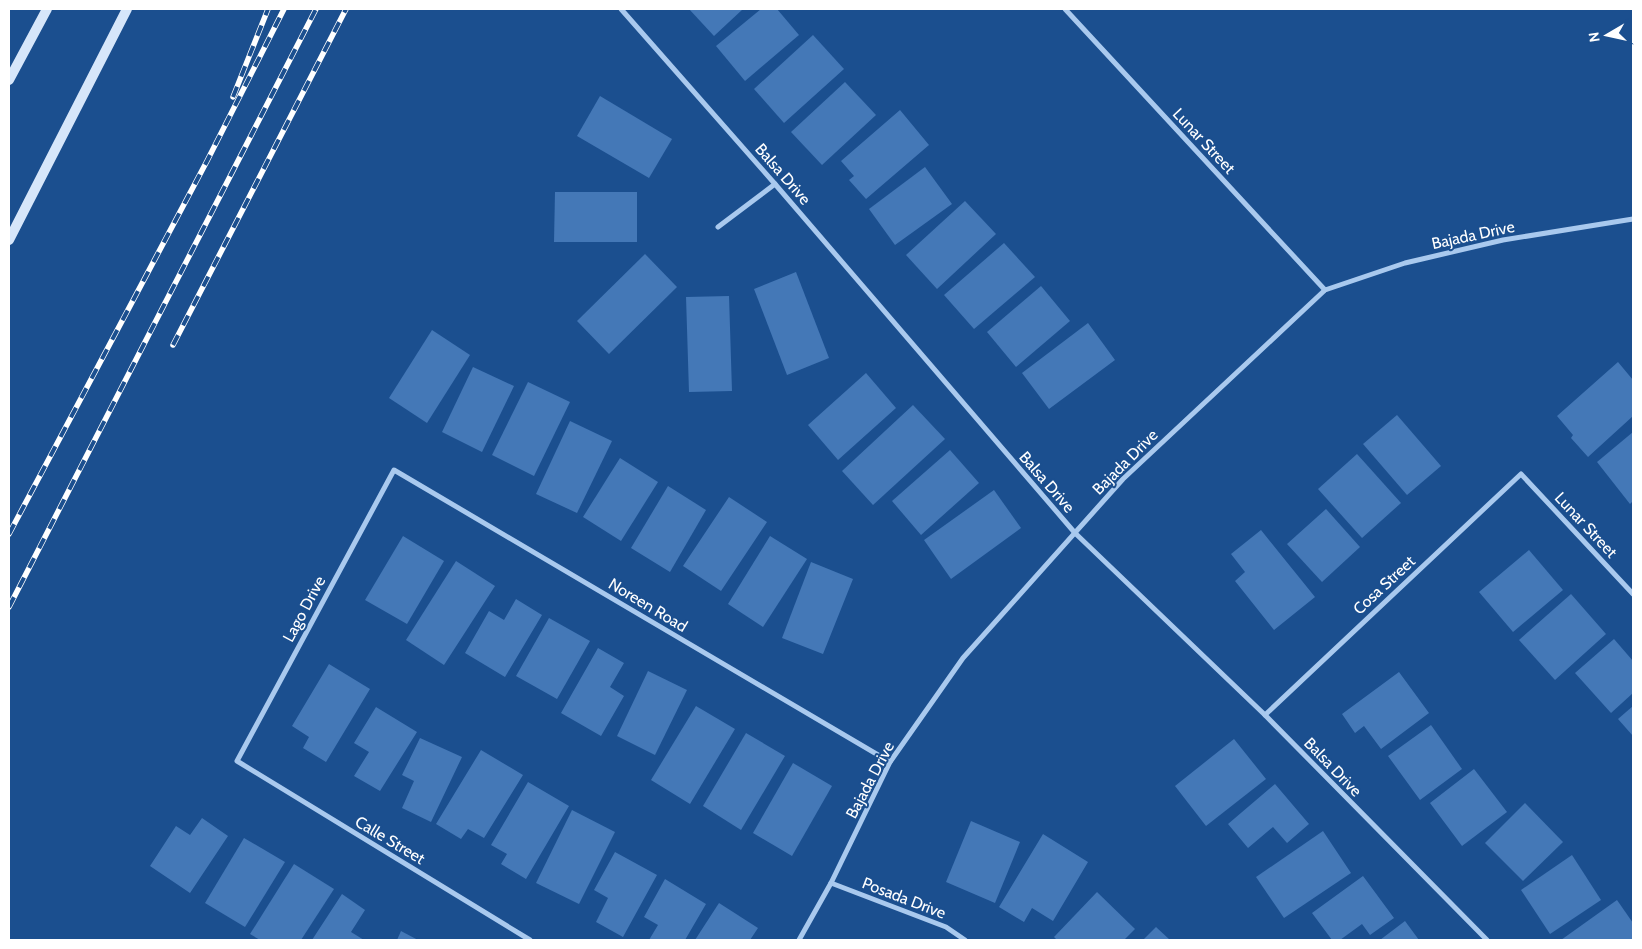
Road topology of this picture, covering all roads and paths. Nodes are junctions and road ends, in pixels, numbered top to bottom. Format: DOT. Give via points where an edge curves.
graph roads {
  1 [pos="47,9"];
  2 [pos="127,9"];
  3 [pos="622,9"];
  4 [pos="1065,9"];
  5 [pos="9,80"];
  6 [pos="775,184"];
  7 [pos="1633,219"];
  8 [pos="718,227"];
  9 [pos="9,240"];
  10 [pos="1325,290"];
  11 [pos="394,470"];
  12 [pos="1521,474"];
  13 [pos="1075,533"];
  14 [pos="1633,594"];
  15 [pos="1265,715"];
  16 [pos="237,761"];
  17 [pos="890,762"];
  18 [pos="831,883"];
  19 [pos="530,940"];
  20 [pos="798,940"];
  21 [pos="965,940"];
  22 [pos="1486,940"];
  1 -- 5 [label="main road"];
  2 -- 9 [label="main road"];
  3 -- 6 [label="street, Balsa Drive"];
  4 -- 10 [label="street, Lunar Street"];
  6 -- 8 [label="street"];
  6 -- 13 [label="street, Balsa Drive"];
  7 -- 10 [label="street, Bajada Drive" via="1502,240 1414,261"];
  10 -- 13 [label="street, Bajada Drive" via="1123,478"];
  11 -- 16 [label="street, Lago Drive"];
  11 -- 17 [label="street, Noreen Road"];
  12 -- 14 [label="street, Lunar Street"];
  12 -- 15 [label="street, Cosa Street"];
  13 -- 15 [label="street, Balsa Drive"];
  13 -- 17 [label="street, Bajada Drive" via="963,658"];
  15 -- 22 [label="street, Balsa Drive"];
  16 -- 19 [label="street, Calle Street"];
  17 -- 18 [label="street, Bajada Drive"];
  18 -- 20 [label="street, Bajada Drive"];
  18 -- 21 [label="street, Posada Drive" via="946,927"];
}
